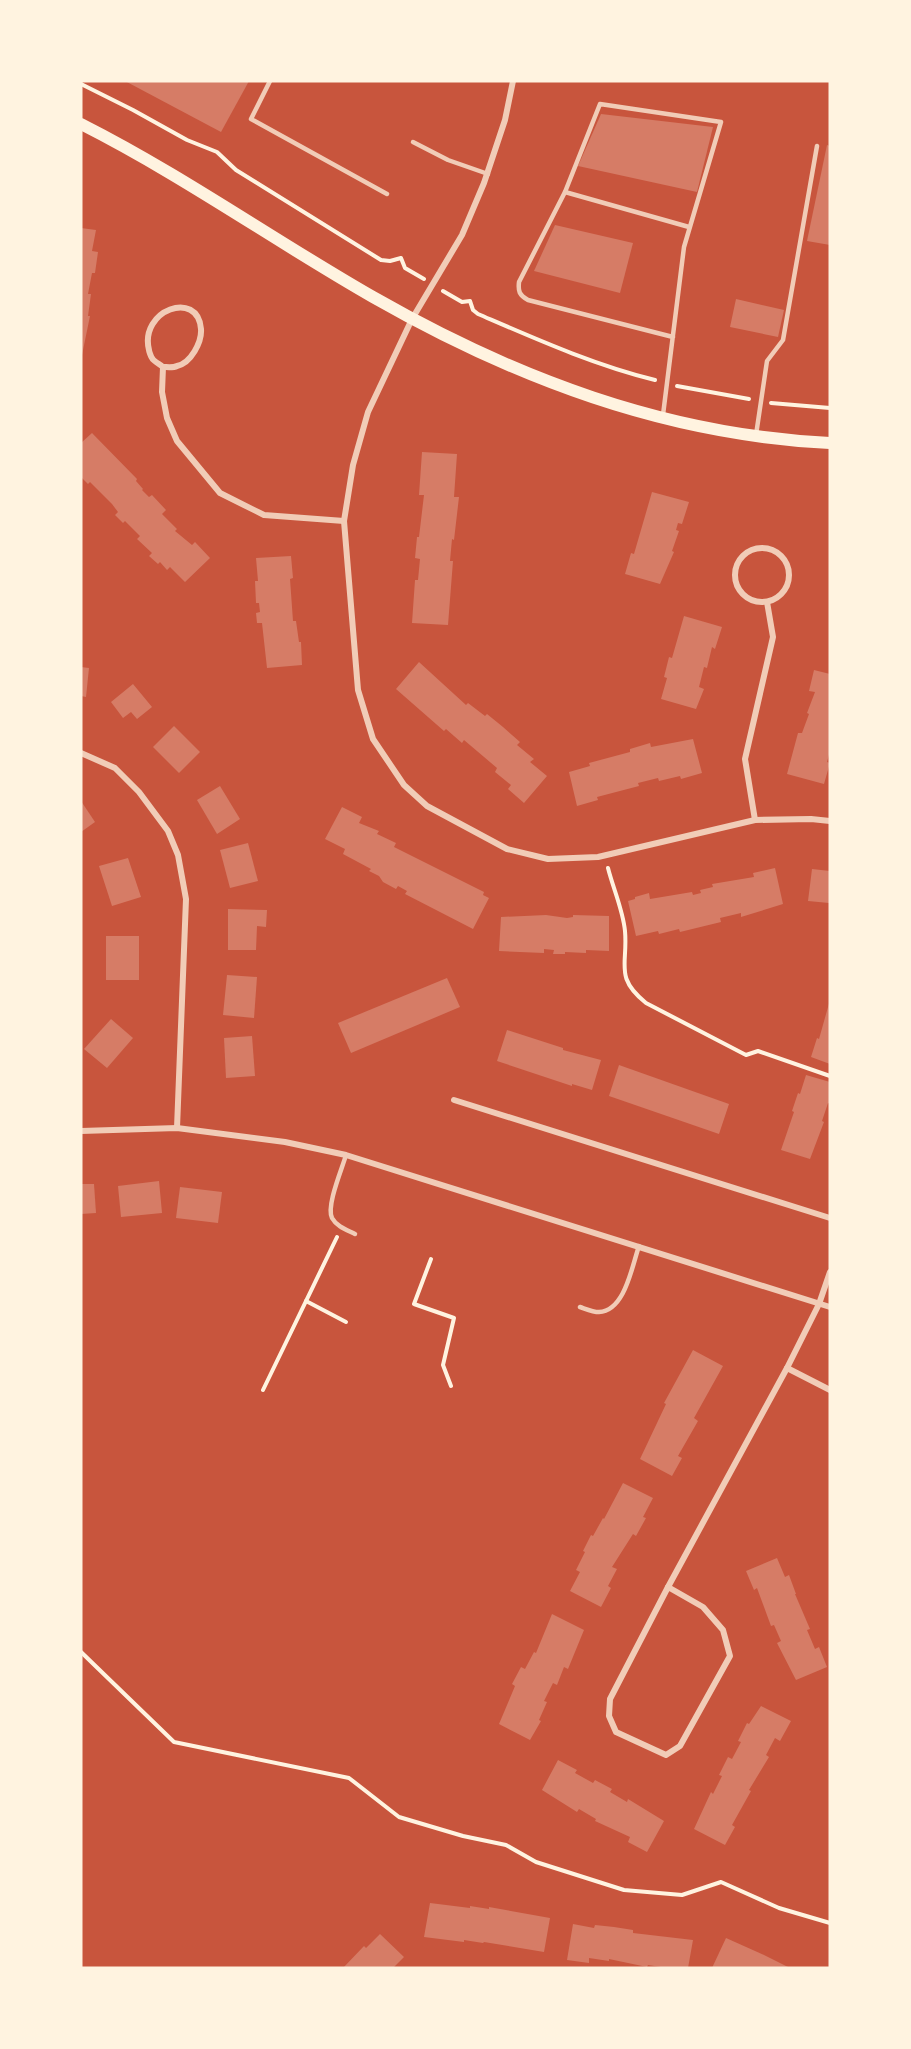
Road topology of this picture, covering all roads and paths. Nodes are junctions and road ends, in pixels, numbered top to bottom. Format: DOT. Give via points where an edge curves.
graph roads {
  1 [pos="270,81"];
  2 [pos="513,81"];
  3 [pos="81,84"];
  4 [pos="81,124"];
  5 [pos="413,142"];
  6 [pos="817,146"];
  7 [pos="488,174"];
  8 [pos="566,192"];
  9 [pos="387,194"];
  10 [pos="689,227"];
  11 [pos="405,268"];
  12 [pos="462,302"];
  13 [pos="412,319"];
  14 [pos="673,337"];
  15 [pos="163,367"];
  16 [pos="667,383"];
  17 [pos="761,401"];
  18 [pos="830,408"];
  19 [pos="663,418"];
  20 [pos="756,435"];
  21 [pos="830,443"];
  22 [pos="344,521"];
  23 [pos="767,602"];
  24 [pos="81,753"];
  25 [pos="755,820"];
  26 [pos="830,821"];
  27 [pos="605,855"];
  28 [pos="830,1076"];
  29 [pos="454,1100"];
  30 [pos="177,1128"];
  31 [pos="81,1131"];
  32 [pos="346,1155"];
  33 [pos="830,1218"];
  34 [pos="341,1228"];
  35 [pos="355,1234"];
  36 [pos="639,1246"];
  37 [pos="431,1259"];
  38 [pos="830,1272"];
  39 [pos="306,1301"];
  40 [pos="819,1304"];
  41 [pos="580,1307"];
  42 [pos="830,1307"];
  43 [pos="346,1322"];
  44 [pos="787,1368"];
  45 [pos="451,1386"];
  46 [pos="263,1390"];
  47 [pos="830,1390"];
  48 [pos="668,1587"];
  49 [pos="81,1652"];
  50 [pos="830,1923"];
  1 -- 9 [label="lane" via="251,119"];
  2 -- 7 [label="street" via="506,120"];
  3 -- 11 [label="path" via="217,152 236,170 381,260 401,258"];
  4 -- 13 [label="main road" via="146,158"];
  5 -- 7 [label="lane"];
  6 -- 17 [label="lane" via="783,340 767,361"];
  7 -- 13 [label="street" via="462,235"];
  8 -- 10 [label="lane"];
  8 -- 10 [label="lane" via="600,104 722,122"];
  8 -- 14 [label="lane" via="519,282 522,297"];
  10 -- 14 [label="lane"];
  12 -- 16 [label="path" via="470,301 478,314 541,342"];
  13 -- 19 [label="main road" via="514,369"];
  13 -- 22 [label="street" via="369,412 353,465"];
  14 -- 16 [label="lane"];
  15 -- 15 [label="street" via="151,358 147,341 152,323 162,312 174,307 187,308 197,316 199,342 190,358 179,366"];
  15 -- 22 [label="street" via="162,392 177,441 220,494 264,515"];
  16 -- 17 [label="path"];
  16 -- 19 [label="lane"];
  17 -- 18 [label="path"];
  17 -- 20 [label="lane"];
  19 -- 20 [label="main road"];
  20 -- 21 [label="main road"];
  22 -- 27 [label="street" via="358,690 373,739 404,786 426,806 507,849 548,859"];
  23 -- 23 [label="street" via="776,599 788,585 788,567 777,552 760,548 743,555 734,579 742,595 758,603"];
  23 -- 25 [label="street" via="773,637 745,759"];
  24 -- 30 [label="street" via="115,768 139,792 168,831 178,855 186,899"];
  25 -- 26 [label="street"];
  25 -- 27 [label="street"];
  27 -- 28 [label="path" via="625,930 624,974 636,995 746,1055 758,1051"];
  29 -- 33 [label="street"];
  30 -- 31 [label="street"];
  30 -- 32 [label="street" via="285,1142"];
  32 -- 34 [label="lane" via="330,1209"];
  32 -- 36 [label="street"];
  34 -- 35 [label="lane"];
  34 -- 39 [label="path"];
  36 -- 40 [label="street"];
  36 -- 41 [label="lane" via="621,1299 608,1310 597,1312"];
  37 -- 45 [label="path" via="414,1304 454,1318 444,1365"];
  38 -- 40 [label="street"];
  39 -- 43 [label="path"];
  39 -- 46 [label="path"];
  40 -- 42 [label="street"];
  40 -- 44 [label="street"];
  44 -- 47 [label="street"];
  44 -- 48 [label="street"];
  48 -- 48 [label="street" via="609,1699 609,1716 616,1732 666,1755 680,1746 730,1656 723,1630 703,1607"];
  49 -- 50 [label="path" via="174,1742 349,1778 399,1818 506,1845 536,1862 624,1890 682,1895 721,1882 778,1908"];
}
